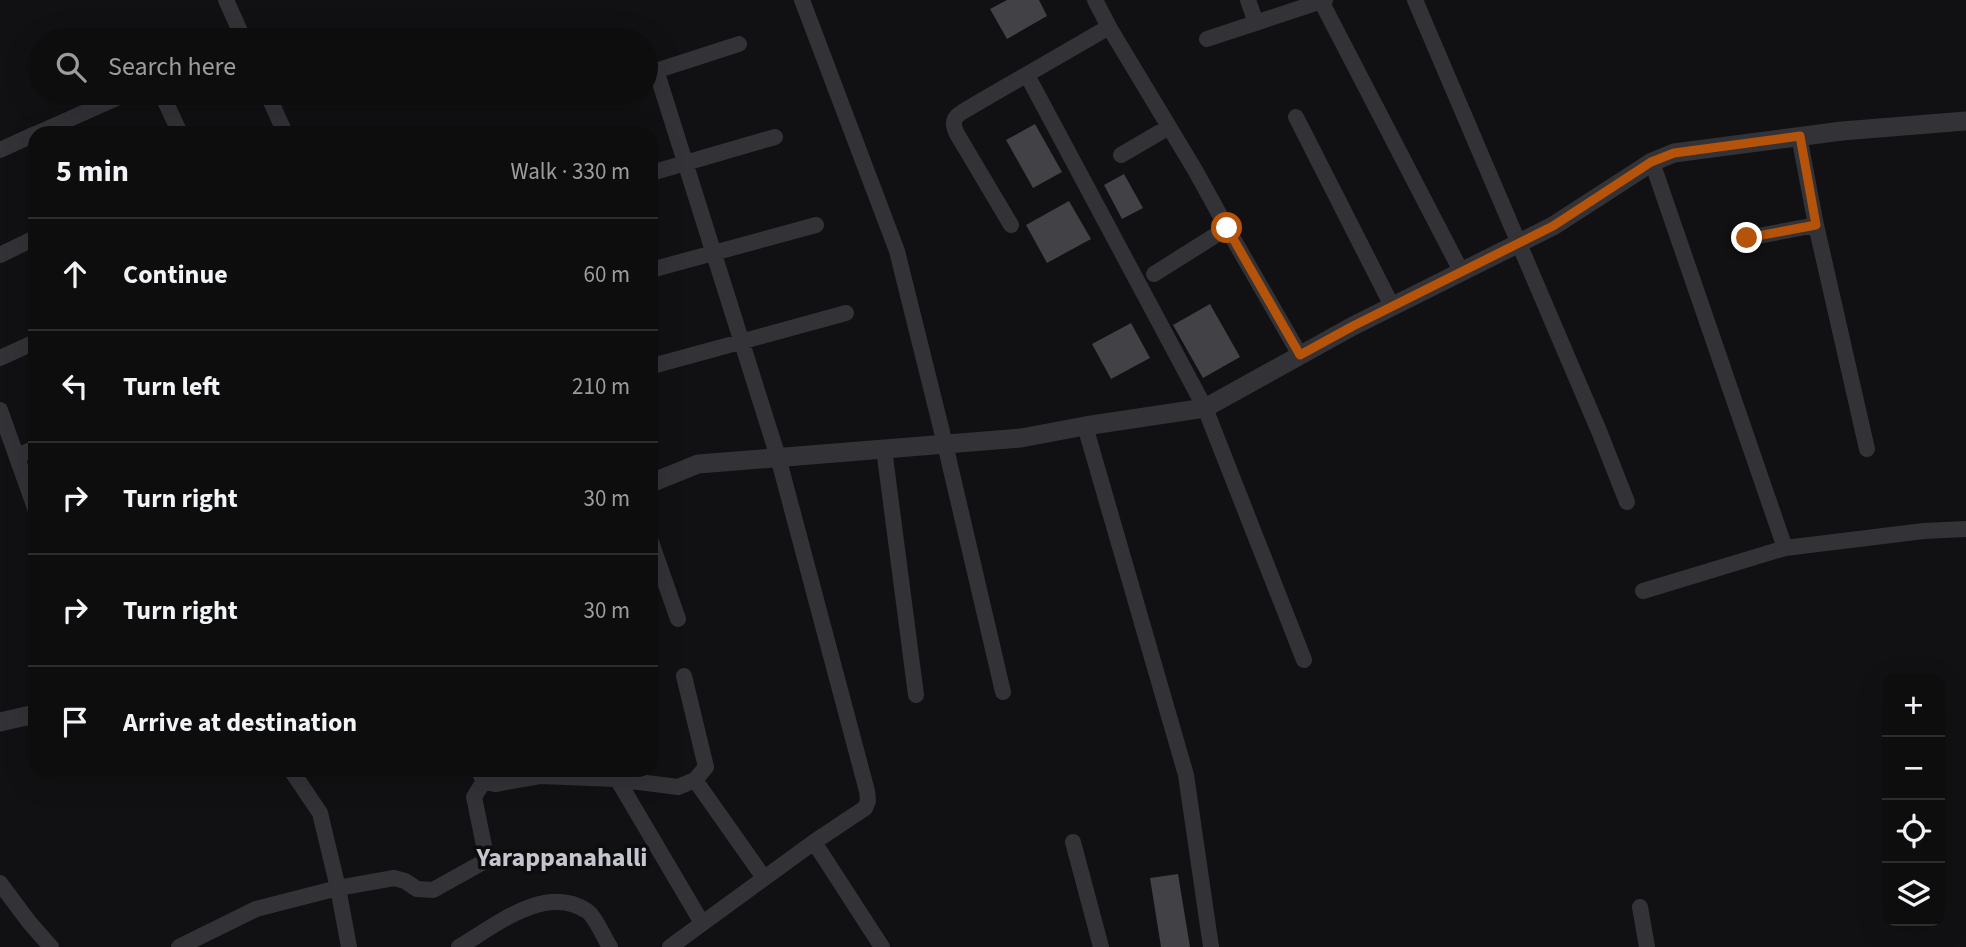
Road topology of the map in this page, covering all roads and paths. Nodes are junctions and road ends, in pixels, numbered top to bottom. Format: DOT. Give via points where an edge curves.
graph roads {
  1 [pos="226,0"];
  2 [pos="802,0"];
  3 [pos="1095,0"];
  4 [pos="1248,0"];
  5 [pos="1415,0"];
  6 [pos="1323,1"];
  7 [pos="1256,23"];
  8 [pos="1110,27"];
  9 [pos="239,28"];
  10 [pos="1207,39"];
  11 [pos="739,44"];
  12 [pos="658,70"];
  13 [pos="1027,75"];
  14 [pos="658,91"];
  15 [pos="101,105"];
  16 [pos="167,105"];
  17 [pos="272,105"];
  18 [pos="1296,117"];
  19 [pos="1966,121"];
  20 [pos="54,126"];
  21 [pos="177,126"];
  22 [pos="282,126"];
  23 [pos="1169,127"];
  24 [pos="1800,136"];
  25 [pos="775,137"];
  26 [pos="28,138"];
  27 [pos="0,150"];
  28 [pos="1121,155"];
  29 [pos="1651,162"];
  30 [pos="685,163"];
  31 [pos="658,171"];
  32 [pos="816,225"];
  33 [pos="1011,225"];
  34 [pos="1816,225"];
  35 [pos="1227,228"];
  36 [pos="1747,238"];
  37 [pos="28,241"];
  38 [pos="1519,242"];
  39 [pos="714,253"];
  40 [pos="0,255"];
  41 [pos="658,268"];
  42 [pos="1461,271"];
  43 [pos="1154,274"];
  44 [pos="1392,306"];
  45 [pos="846,313"];
  46 [pos="742,341"];
  47 [pos="28,345"];
  48 [pos="1300,355"];
  49 [pos="0,358"];
  50 [pos="658,364"];
  51 [pos="1205,408"];
  52 [pos="0,410"];
  53 [pos="1085,426"];
  54 [pos="945,444"];
  55 [pos="884,449"];
  56 [pos="1867,449"];
  57 [pos="28,451"];
  58 [pos="18,456"];
  59 [pos="778,457"];
  60 [pos="658,481"];
  61 [pos="28,487"];
  62 [pos="1627,502"];
  63 [pos="1966,529"];
  64 [pos="1785,548"];
  65 [pos="658,562"];
  66 [pos="1643,591"];
  67 [pos="678,619"];
  68 [pos="1304,660"];
  69 [pos="684,676"];
  70 [pos="1003,692"];
  71 [pos="916,695"];
  72 [pos="28,716"];
  73 [pos="0,722"];
  74 [pos="296,777"];
  75 [pos="480,777"];
  76 [pos="484,777"];
  77 [pos="534,777"];
  78 [pos="615,777"];
  79 [pos="625,777"];
  80 [pos="695,780"];
  81 [pos="814,842"];
  82 [pos="1073,842"];
  83 [pos="764,878"];
  84 [pos="0,883"];
  85 [pos="338,888"];
  86 [pos="1640,907"];
  87 [pos="702,923"];
  88 [pos="51,947"];
  89 [pos="179,947"];
  90 [pos="349,947"];
  91 [pos="459,947"];
  92 [pos="610,947"];
  93 [pos="670,947"];
  94 [pos="882,947"];
  95 [pos="1101,947"];
  96 [pos="1211,947"];
  97 [pos="1647,947"];
  1 -- 9 [label="street"];
  2 -- 54 [label="street" via="897,251"];
  3 -- 8 [label="street"];
  4 -- 7 [label="street"];
  5 -- 38 [label="street"];
  6 -- 7 [label="street"];
  6 -- 42 [label="street"];
  7 -- 10 [label="street"];
  8 -- 13 [label="street"];
  8 -- 23 [label="street"];
  11 -- 12 [label="street"];
  13 -- 33 [label="street" via="956,116 953,126"];
  13 -- 51 [label="street"];
  14 -- 30 [label="street"];
  15 -- 20 [label="street"];
  16 -- 21 [label="street"];
  17 -- 22 [label="street"];
  18 -- 44 [label="street"];
  19 -- 24 [label="street"];
  23 -- 28 [label="street"];
  23 -- 35 [label="street"];
  24 -- 29 [label="street" via="1674,153"];
  24 -- 34 [label="street"];
  25 -- 30 [label="street"];
  26 -- 27 [label="street"];
  29 -- 38 [label="street" via="1553,226"];
  29 -- 64 [label="street"];
  30 -- 31 [label="street"];
  30 -- 39 [label="street"];
  32 -- 39 [label="street"];
  34 -- 36 [label="street"];
  34 -- 56 [label="street"];
  35 -- 43 [label="street"];
  35 -- 48 [label="street"];
  37 -- 40 [label="street"];
  38 -- 42 [label="street"];
  38 -- 62 [label="street"];
  39 -- 41 [label="street"];
  39 -- 46 [label="street"];
  42 -- 44 [label="street"];
  44 -- 48 [label="street"];
  45 -- 46 [label="street"];
  46 -- 50 [label="street"];
  46 -- 59 [label="street"];
  47 -- 49 [label="street"];
  48 -- 51 [label="street"];
  51 -- 53 [label="street"];
  51 -- 68 [label="street"];
  52 -- 58 [label="street"];
  53 -- 54 [label="street" via="1021,438"];
  53 -- 96 [label="street" via="1186,775"];
  54 -- 55 [label="street"];
  54 -- 70 [label="street"];
  55 -- 59 [label="street"];
  55 -- 71 [label="street"];
  57 -- 58 [label="street"];
  58 -- 61 [label="street"];
  59 -- 60 [label="street" via="698,464"];
  59 -- 81 [label="street" via="867,791 865,808"];
  63 -- 64 [label="street"];
  64 -- 66 [label="street"];
  65 -- 67 [label="street"];
  69 -- 80 [label="street" via="706,767"];
  72 -- 73 [label="street"];
  74 -- 85 [label="street" via="320,813"];
  75 -- 85 [label="street" via="474,797 487,860 433,890 417,889 394,878"];
  76 -- 77 [label="street" via="495,784"];
  78 -- 87 [label="street"];
  79 -- 80 [label="street" via="678,787"];
  80 -- 83 [label="street"];
  81 -- 83 [label="street"];
  81 -- 94 [label="street"];
  82 -- 95 [label="street"];
  83 -- 87 [label="street"];
  84 -- 88 [label="street"];
  85 -- 89 [label="street" via="256,909"];
  85 -- 90 [label="street"];
  86 -- 97 [label="street"];
  87 -- 93 [label="street"];
  91 -- 92 [label="street" via="524,908 549,901 589,912"];
}
